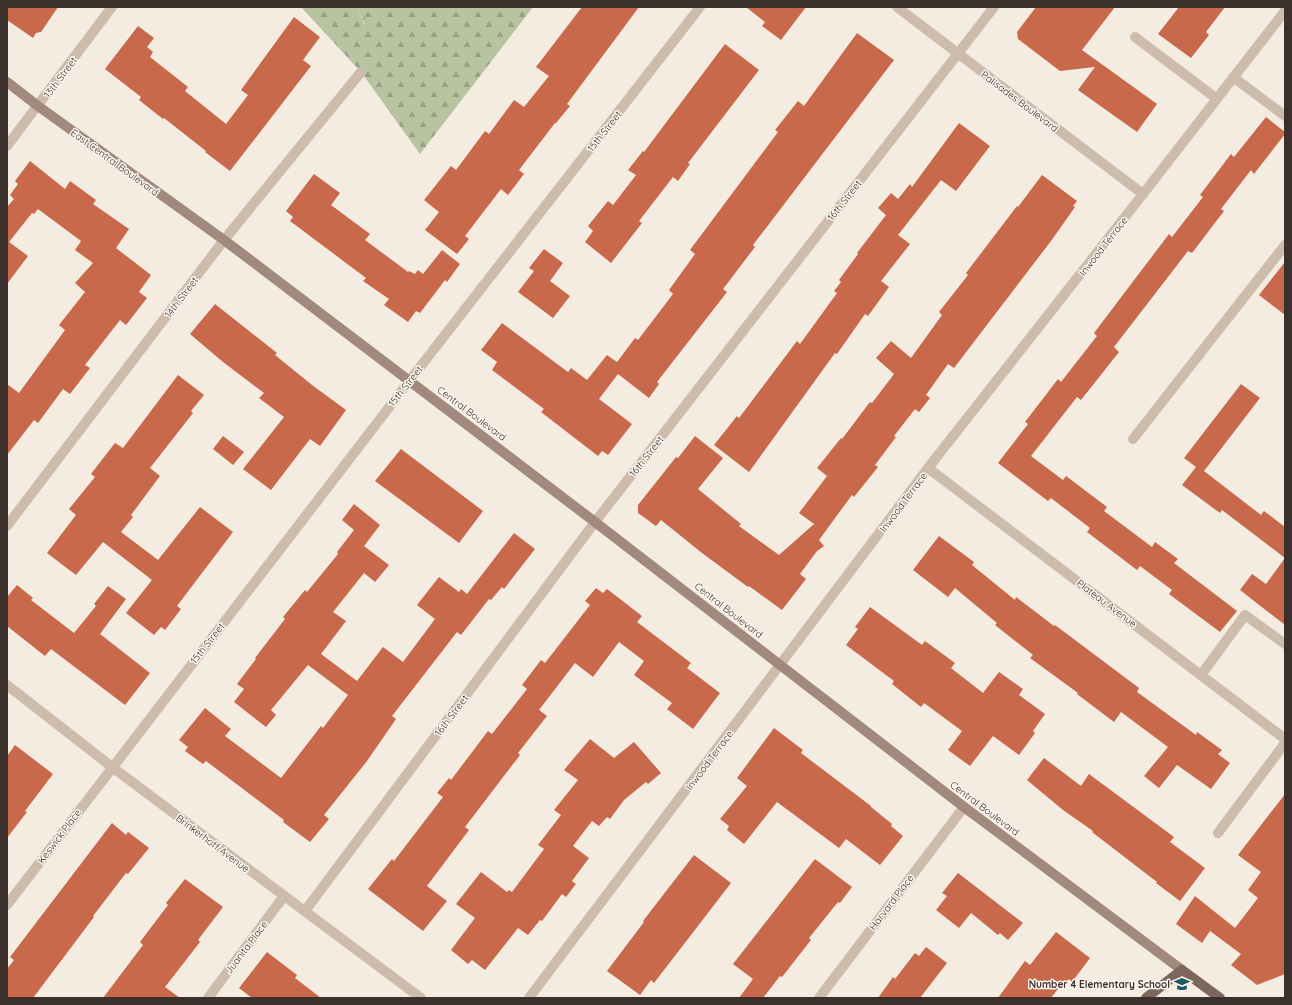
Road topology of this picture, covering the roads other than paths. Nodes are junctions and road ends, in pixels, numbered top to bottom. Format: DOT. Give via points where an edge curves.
graph roads {
  1 [pos="112,7"];
  2 [pos="700,7"];
  3 [pos="897,7"];
  4 [pos="994,7"];
  5 [pos="1285,11"];
  6 [pos="1135,37"];
  7 [pos="958,54"];
  8 [pos="361,72"];
  9 [pos="1233,77"];
  10 [pos="7,82"];
  11 [pos="1217,99"];
  12 [pos="38,106"];
  13 [pos="1285,116"];
  14 [pos="7,146"];
  15 [pos="1143,194"];
  16 [pos="224,240"];
  17 [pos="1285,245"];
  18 [pos="410,380"];
  19 [pos="1133,439"];
  20 [pos="928,468"];
  21 [pos="595,522"];
  22 [pos="7,526"];
  23 [pos="1285,644"];
  24 [pos="781,665"];
  25 [pos="1201,675"];
  26 [pos="7,685"];
  27 [pos="1285,739"];
  28 [pos="1285,744"];
  29 [pos="112,767"];
  30 [pos="964,807"];
  31 [pos="1218,832"];
  32 [pos="284,896"];
  33 [pos="7,905"];
  34 [pos="305,911"];
  35 [pos="1182,970"];
  36 [pos="208,998"];
  37 [pos="421,998"];
  38 [pos="529,998"];
  39 [pos="819,998"];
  40 [pos="1146,998"];
  41 [pos="1220,998"];
  1 -- 12 [label="street, 13th Street"];
  2 -- 18 [label="street, 15th Street"];
  3 -- 7 [label="street, Palisades Boulevard"];
  4 -- 7 [label="street, 16th Street"];
  5 -- 9 [label="street, Inwood Terrace"];
  6 -- 11 [label="street"];
  7 -- 15 [label="street, Palisades Boulevard"];
  7 -- 21 [label="street, 16th Street"];
  8 -- 16 [label="street, 14th Street"];
  9 -- 11 [label="street, Inwood Terrace"];
  9 -- 13 [label="street"];
  10 -- 12 [label="main road, East Central Boulevard"];
  11 -- 15 [label="street, Inwood Terrace"];
  12 -- 14 [label="street, 13th Street"];
  12 -- 16 [label="main road, East Central Boulevard"];
  15 -- 20 [label="street, Inwood Terrace"];
  16 -- 18 [label="main road, Central Boulevard"];
  16 -- 22 [label="street, 14th Street"];
  17 -- 19 [label="street"];
  18 -- 21 [label="main road, Central Boulevard"];
  18 -- 29 [label="street, 15th Street"];
  20 -- 24 [label="street, Inwood Terrace"];
  20 -- 25 [label="street, Plateau Avenue"];
  21 -- 24 [label="main road, Central Boulevard"];
  21 -- 34 [label="street, 16th Street"];
  23 -- 25 [label="street" via="1245,615"];
  24 -- 30 [label="main road, Central Boulevard"];
  24 -- 38 [label="street, Inwood Terrace"];
  25 -- 27 [label="street, Plateau Avenue"];
  26 -- 29 [label="street, Brinkerhoff Avenue"];
  28 -- 31 [label="street"];
  29 -- 32 [label="street, Brinkerhoff Avenue"];
  29 -- 33 [label="street, Keswick Place"];
  30 -- 35 [label="main road, Central Boulevard"];
  30 -- 39 [label="street, Harvard Place"];
  32 -- 34 [label="street, Brinkerhoff Avenue"];
  32 -- 36 [label="street, Juanita Place"];
  34 -- 37 [label="street, Brinkerhoff Avenue"];
  35 -- 40 [label="main road"];
  35 -- 41 [label="main road, Central Boulevard"];
}
